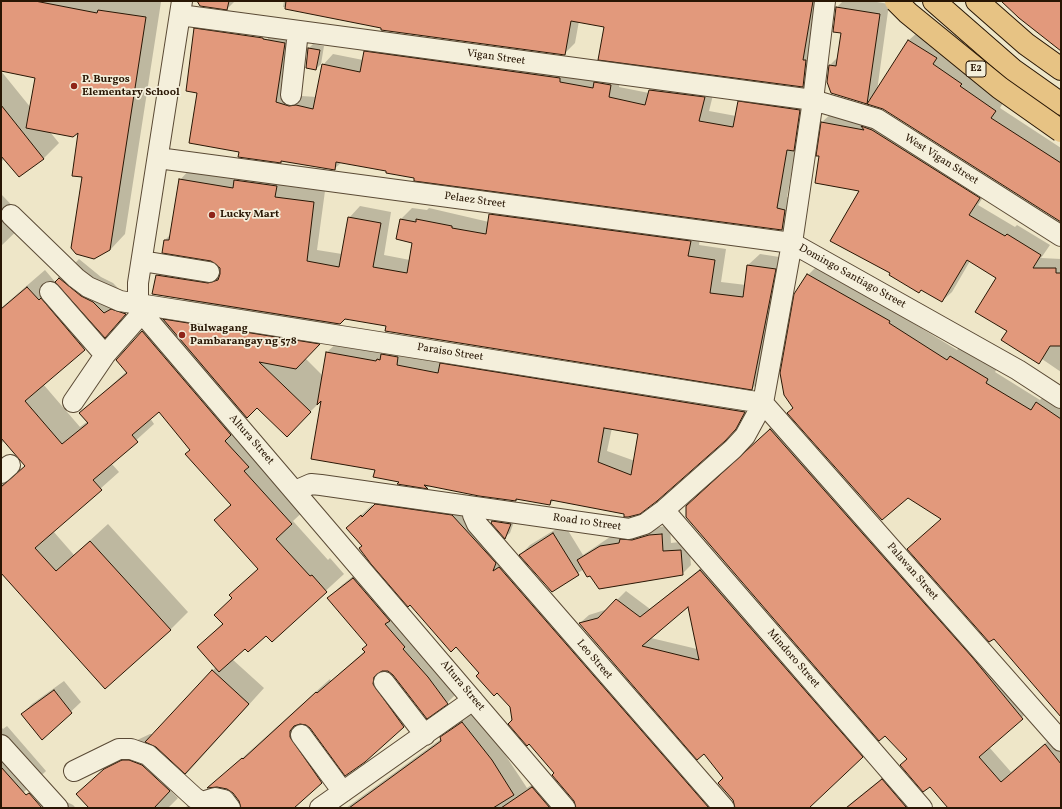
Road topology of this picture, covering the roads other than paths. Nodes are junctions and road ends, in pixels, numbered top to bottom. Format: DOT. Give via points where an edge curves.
graph roads {
  1 [pos="825,1"];
  2 [pos="896,1"];
  3 [pos="904,1"];
  4 [pos="934,1"];
  5 [pos="977,1"];
  6 [pos="181,8"];
  7 [pos="298,31"];
  8 [pos="1061,69"];
  9 [pos="291,95"];
  10 [pos="813,100"];
  11 [pos="1061,104"];
  12 [pos="1061,131"];
  13 [pos="1061,136"];
  14 [pos="158,158"];
  15 [pos="11,215"];
  16 [pos="1061,236"];
  17 [pos="792,243"];
  18 [pos="142,261"];
  19 [pos="209,272"];
  20 [pos="50,292"];
  21 [pos="140,308"];
  22 [pos="105,356"];
  23 [pos="1061,398"];
  24 [pos="73,402"];
  25 [pos="763,403"];
  26 [pos="295,491"];
  27 [pos="473,508"];
  28 [pos="664,510"];
  29 [pos="384,682"];
  30 [pos="474,700"];
  31 [pos="425,734"];
  32 [pos="301,735"];
  33 [pos="1061,741"];
  34 [pos="1,745"];
  35 [pos="74,771"];
  36 [pos="343,792"];
  37 [pos="58,808"];
  38 [pos="230,808"];
  39 [pos="320,808"];
  40 [pos="565,808"];
  41 [pos="724,808"];
  42 [pos="922,808"];
  1 -- 10 [label="street, Domingo Santiago Street"];
  2 -- 12 [label="highway, E2, bridge" via="1000,88"];
  3 -- 13 [label="highway" via="989,86"];
  4 -- 11 [label="highway" via="1013,70"];
  5 -- 8 [label="highway" via="1026,44"];
  6 -- 7 [label="street, Vigan Street"];
  6 -- 14 [label="street"];
  7 -- 9 [label="street"];
  7 -- 10 [label="street, Vigan Street"];
  10 -- 16 [label="street, West Vigan Street" via="877,119"];
  10 -- 17 [label="street, Domingo Santiago Street"];
  14 -- 17 [label="street, Pelaez Street"];
  14 -- 18 [label="street"];
  15 -- 21 [label="street, Paraiso Street" via="67,271 88,287 109,298"];
  17 -- 23 [label="street, Domingo Santiago Street" via="1018,370"];
  17 -- 25 [label="street, Road 10 Street"];
  18 -- 19 [label="street"];
  18 -- 21 [label="street" via="138,283"];
  20 -- 22 [label="street"];
  21 -- 22 [label="street"];
  21 -- 25 [label="street, Paraiso Street"];
  21 -- 26 [label="street, Altura Street"];
  22 -- 24 [label="street"];
  25 -- 28 [label="street, Road 10 Street" via="745,436 733,449"];
  25 -- 33 [label="street, Palawan Street"];
  26 -- 27 [label="street, Road 10 Street" via="311,484"];
  26 -- 30 [label="street, Altura Street"];
  27 -- 28 [label="street, Road 10 Street" via="630,529 645,524"];
  27 -- 41 [label="street, Leo Street" via="477,524"];
  28 -- 42 [label="street, Mindoro Street"];
  29 -- 31 [label="street"];
  30 -- 31 [label="street"];
  30 -- 40 [label="street, Altura Street"];
  31 -- 36 [label="street"];
  32 -- 36 [label="street"];
  34 -- 37 [label="street"];
  35 -- 38 [label="street" via="119,749 131,749 148,755 195,798 202,802 215,798 224,800"];
  36 -- 39 [label="street"];
}
